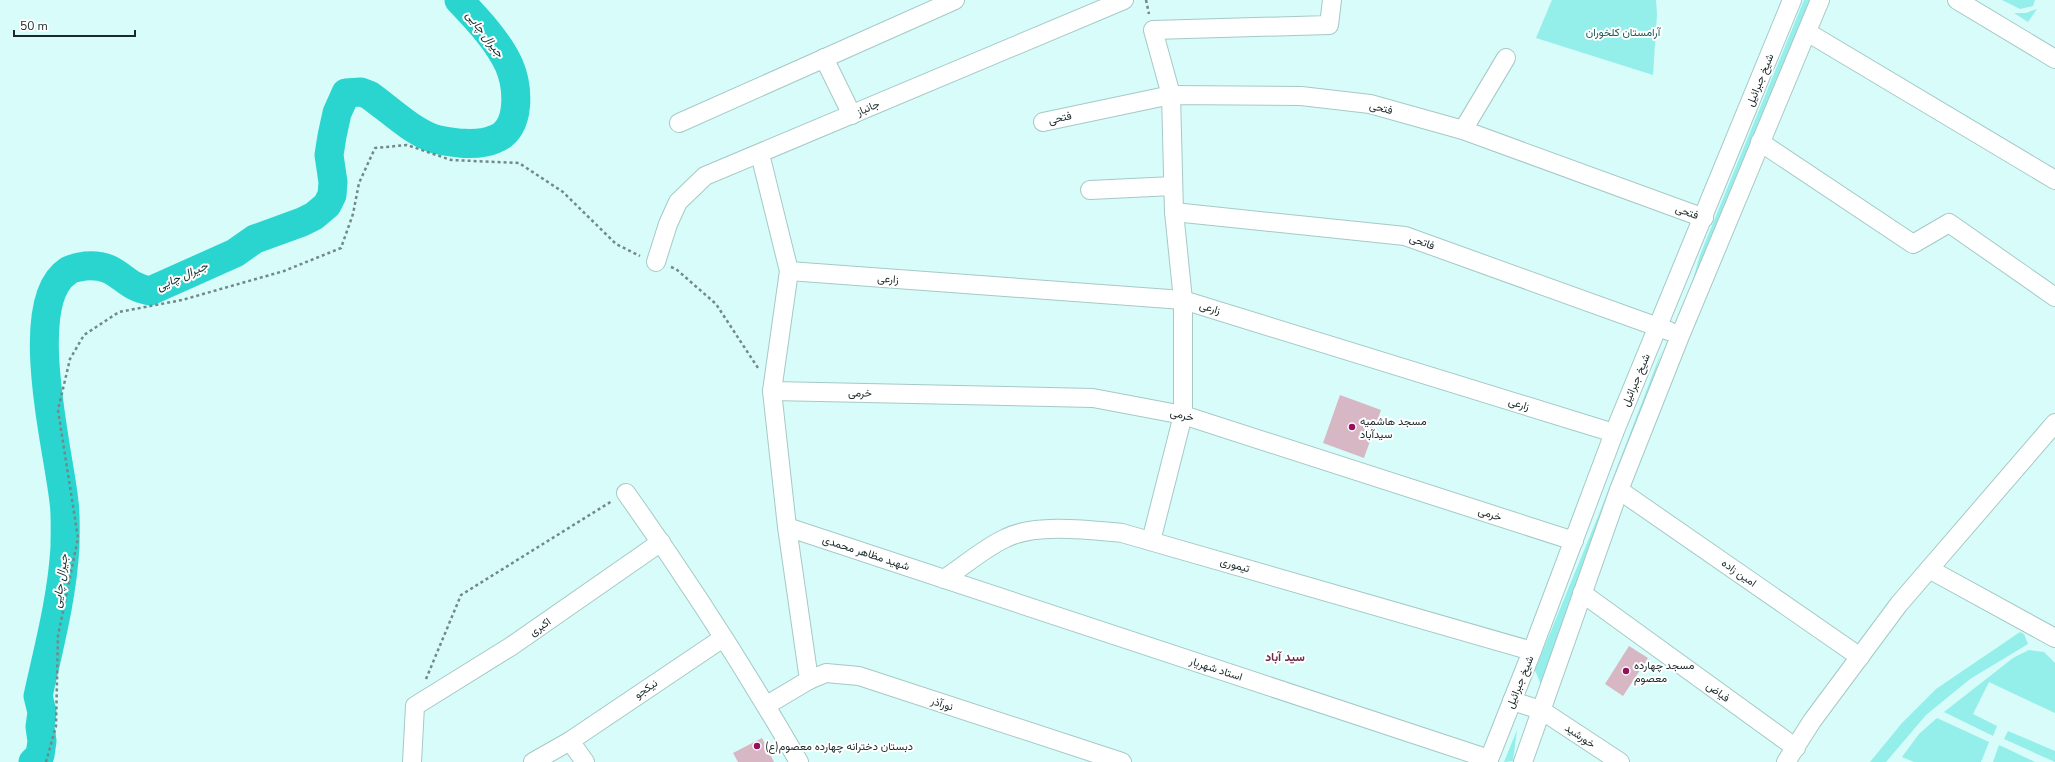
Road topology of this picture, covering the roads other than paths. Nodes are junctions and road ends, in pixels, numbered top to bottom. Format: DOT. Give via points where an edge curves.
graph roads {
  1 [pos="955,0"];
  2 [pos="1124,0"];
  3 [pos="1332,0"];
  4 [pos="1792,0"];
  5 [pos="1820,0"];
  6 [pos="1957,0"];
  7 [pos="1806,32"];
  8 [pos="824,58"];
  9 [pos="1506,58"];
  10 [pos="2055,59"];
  11 [pos="1171,95"];
  12 [pos="852,115"];
  13 [pos="1043,122"];
  14 [pos="678,123"];
  15 [pos="1463,130"];
  16 [pos="1760,142"];
  17 [pos="760,154"];
  18 [pos="2055,180"];
  19 [pos="1173,186"];
  20 [pos="1090,190"];
  21 [pos="1174,212"];
  22 [pos="1704,218"];
  23 [pos="656,262"];
  24 [pos="789,271"];
  25 [pos="2055,297"];
  26 [pos="1183,300"];
  27 [pos="1659,327"];
  28 [pos="1680,336"];
  29 [pos="772,391"];
  30 [pos="1183,414"];
  31 [pos="2055,423"];
  32 [pos="1614,433"];
  33 [pos="1619,490"];
  34 [pos="626,493"];
  35 [pos="787,527"];
  36 [pos="1151,541"];
  37 [pos="1574,541"];
  38 [pos="661,542"];
  39 [pos="1929,569"];
  40 [pos="944,579"];
  41 [pos="1582,593"];
  42 [pos="723,638"];
  43 [pos="2055,638"];
  44 [pos="1532,651"];
  45 [pos="1860,657"];
  46 [pos="809,680"];
  47 [pos="1512,701"];
  48 [pos="767,705"];
  49 [pos="1541,710"];
  50 [pos="570,741"];
  51 [pos="1791,755"];
  52 [pos="1488,761"];
  53 [pos="412,762"];
  54 [pos="533,762"];
  55 [pos="585,762"];
  56 [pos="799,762"];
  57 [pos="1122,762"];
  58 [pos="1523,762"];
  59 [pos="1620,762"];
  1 -- 8 [label="street"];
  2 -- 12 [label="street, جانباز"];
  3 -- 11 [label="street" via="1329,25 1153,30"];
  4 -- 22 [label="street, شیخ جبرائیل"];
  5 -- 7 [label="street"];
  6 -- 10 [label="street"];
  7 -- 16 [label="street"];
  7 -- 18 [label="street"];
  8 -- 12 [label="street"];
  8 -- 14 [label="street"];
  9 -- 15 [label="street"];
  11 -- 13 [label="street, فتحی"];
  11 -- 15 [label="street, فتحی" via="1301,96 1370,104"];
  11 -- 19 [label="street"];
  12 -- 17 [label="street, جانباز"];
  15 -- 22 [label="street, فتحی"];
  16 -- 25 [label="street" via="1913,244 1949,223"];
  16 -- 28 [label="street"];
  17 -- 23 [label="street, جانباز" via="705,176 678,202"];
  17 -- 24 [label="street"];
  19 -- 20 [label="street"];
  19 -- 21 [label="street"];
  21 -- 26 [label="street"];
  21 -- 27 [label="street, فاتحی" via="1405,236"];
  22 -- 27 [label="street, شیخ جبرائیل"];
  24 -- 26 [label="street, زارعی"];
  24 -- 29 [label="street"];
  26 -- 30 [label="street"];
  26 -- 32 [label="street, زارعی"];
  27 -- 28 [label="street, فاتحی"];
  27 -- 32 [label="street, شیخ جبرائیل"];
  28 -- 33 [label="street"];
  29 -- 30 [label="street, خرمی" via="1093,398"];
  29 -- 35 [label="street"];
  30 -- 36 [label="street"];
  30 -- 37 [label="street, خرمی"];
  31 -- 39 [label="street"];
  32 -- 37 [label="street, شیخ جبرائیل"];
  33 -- 41 [label="street"];
  33 -- 45 [label="street, امین زاده"];
  34 -- 38 [label="street"];
  35 -- 40 [label="street, شهید مظاهر محمدی"];
  35 -- 46 [label="street"];
  36 -- 40 [label="street, تیموری" via="1122,534 1069,528 1028,532 1006,537"];
  36 -- 44 [label="street, تیموری"];
  37 -- 44 [label="street, شیخ جبرائیل"];
  38 -- 42 [label="street"];
  38 -- 53 [label="street, اکبری" via="510,647 415,706"];
  39 -- 43 [label="street"];
  39 -- 45 [label="street, فیاض" via="1899,604"];
  40 -- 52 [label="street, استاد شهریار"];
  41 -- 49 [label="street"];
  41 -- 51 [label="street, فیاض"];
  42 -- 48 [label="street"];
  42 -- 50 [label="street, نیکجو"];
  44 -- 47 [label="street, شیخ جبرائیل"];
  45 -- 51 [label="street, فیاض" via="1812,721"];
  46 -- 48 [label="street, نورآذر"];
  46 -- 57 [label="street, نورآذر" via="826,673 859,676"];
  47 -- 49 [label="street, خورشید"];
  47 -- 52 [label="street, شیخ جبرائیل"];
  48 -- 56 [label="street"];
  49 -- 58 [label="street"];
  49 -- 59 [label="street, خورشید"];
  50 -- 54 [label="street, نیکجو"];
  50 -- 55 [label="street"];
}
